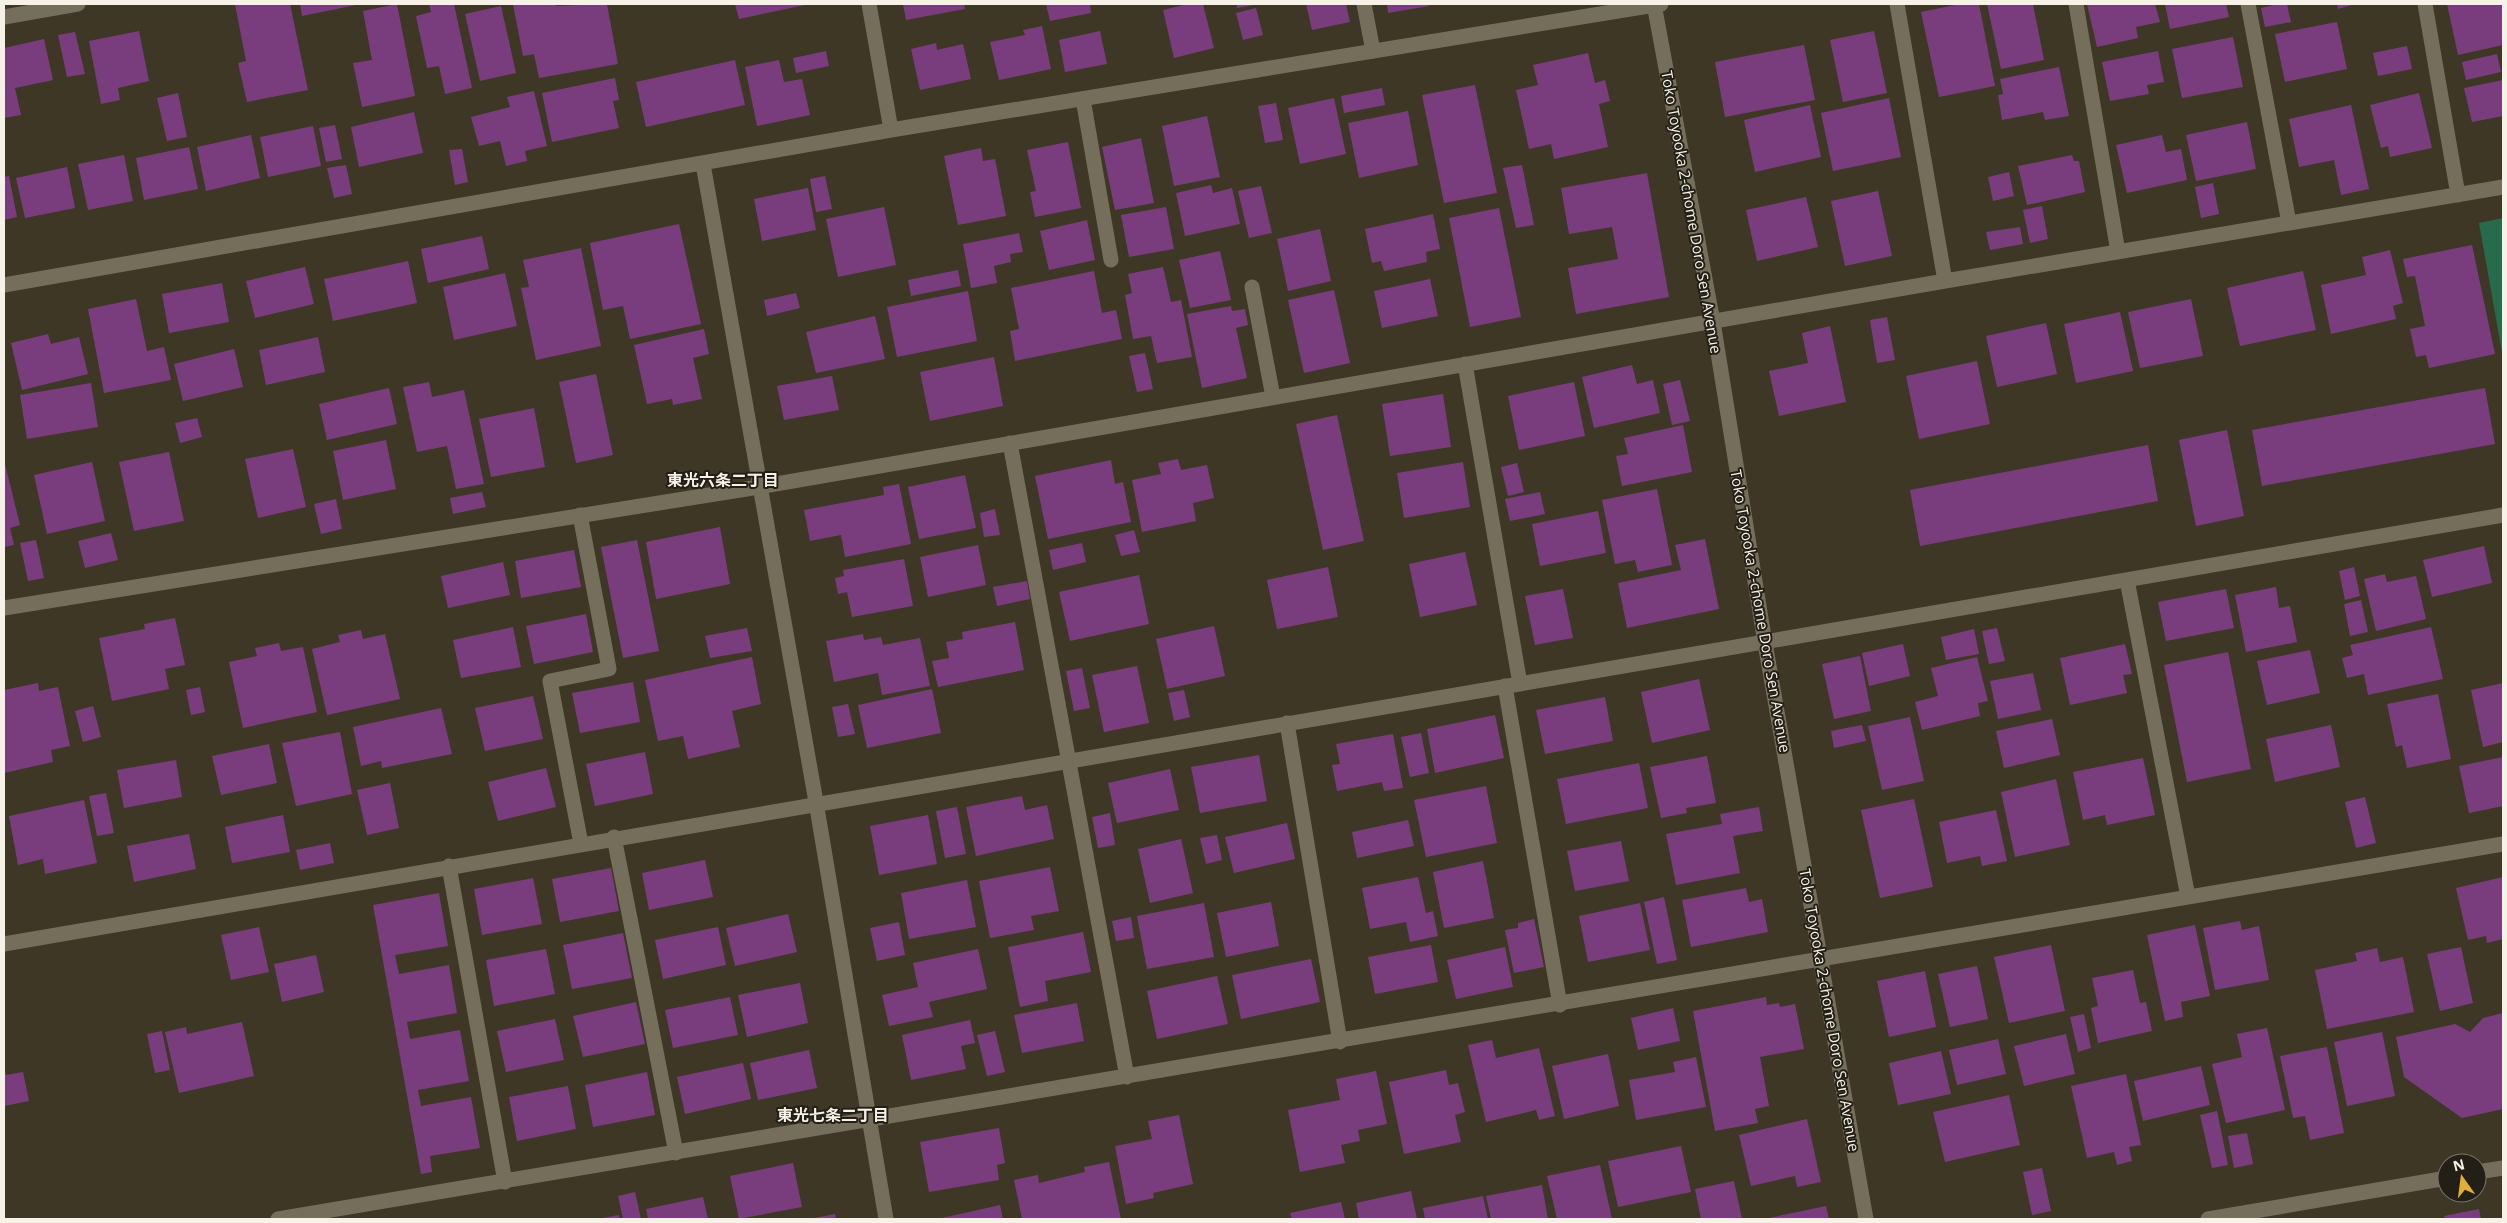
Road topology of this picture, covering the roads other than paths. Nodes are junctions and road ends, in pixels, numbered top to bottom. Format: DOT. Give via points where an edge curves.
graph roads {
  1 [pos="78,4"];
  2 [pos="870,4"];
  3 [pos="1364,4"];
  4 [pos="1657,4"];
  5 [pos="1897,4"];
  6 [pos="2076,4"];
  7 [pos="2248,4"];
  8 [pos="2425,4"];
  9 [pos="4,17"];
  10 [pos="1373,51"];
  11 [pos="1083,99"];
  12 [pos="891,130"];
  13 [pos="703,164"];
  14 [pos="2503,187"];
  15 [pos="2458,195"];
  16 [pos="2289,223"];
  17 [pos="2118,252"];
  18 [pos="1111,260"];
  19 [pos="1945,281"];
  20 [pos="4,285"];
  21 [pos="1252,288"];
  22 [pos="1713,322"];
  23 [pos="1465,364"];
  24 [pos="1273,398"];
  25 [pos="1010,443"];
  26 [pos="759,487"];
  27 [pos="580,515"];
  28 [pos="2503,515"];
  29 [pos="2127,580"];
  30 [pos="4,608"];
  31 [pos="1765,643"];
  32 [pos="1513,685"];
  33 [pos="1287,723"];
  34 [pos="1069,760"];
  35 [pos="816,802"];
  36 [pos="614,838"];
  37 [pos="581,844"];
  38 [pos="2503,844"];
  39 [pos="449,866"];
  40 [pos="2188,897"];
  41 [pos="4,944"];
  42 [pos="1821,960"];
  43 [pos="1560,1005"];
  44 [pos="1340,1042"];
  45 [pos="1127,1077"];
  46 [pos="868,1121"];
  47 [pos="676,1153"];
  48 [pos="2503,1168"];
  49 [pos="2487,1170"];
  50 [pos="2437,1180"];
  51 [pos="505,1182"];
  52 [pos="278,1219"];
  53 [pos="886,1219"];
  54 [pos="1866,1219"];
  55 [pos="2208,1219"];
  1 -- 9 [label="street"];
  2 -- 12 [label="street"];
  3 -- 10 [label="street"];
  4 -- 10 [label="street"];
  4 -- 22 [label="street, Toko Toyooka 2-chome Doro Sen Avenue"];
  5 -- 19 [label="street"];
  6 -- 17 [label="street"];
  7 -- 16 [label="street"];
  8 -- 15 [label="street"];
  10 -- 11 [label="street"];
  11 -- 12 [label="street"];
  11 -- 18 [label="street"];
  12 -- 13 [label="street"];
  13 -- 20 [label="street"];
  13 -- 26 [label="street"];
  14 -- 15 [label="street"];
  15 -- 16 [label="street"];
  16 -- 17 [label="street"];
  17 -- 19 [label="street"];
  19 -- 22 [label="street"];
  21 -- 24 [label="street"];
  22 -- 23 [label="street"];
  22 -- 31 [label="street, Toko Toyooka 2-chome Doro Sen Avenue"];
  23 -- 24 [label="street"];
  23 -- 32 [label="street"];
  24 -- 25 [label="street"];
  25 -- 26 [label="street"];
  25 -- 34 [label="street"];
  26 -- 27 [label="street"];
  26 -- 35 [label="street"];
  27 -- 30 [label="street"];
  27 -- 37 [label="street" via="609,669 550,681"];
  28 -- 29 [label="street"];
  29 -- 31 [label="street"];
  29 -- 40 [label="street"];
  31 -- 32 [label="street"];
  31 -- 42 [label="street, Toko Toyooka 2-chome Doro Sen Avenue"];
  32 -- 33 [label="street"];
  32 -- 43 [label="street"];
  33 -- 34 [label="street"];
  33 -- 44 [label="street"];
  34 -- 35 [label="street"];
  34 -- 45 [label="street"];
  35 -- 36 [label="street"];
  35 -- 46 [label="street"];
  36 -- 37 [label="street"];
  36 -- 47 [label="street"];
  37 -- 39 [label="street"];
  38 -- 40 [label="street"];
  39 -- 41 [label="street"];
  39 -- 51 [label="street"];
  40 -- 42 [label="street"];
  42 -- 43 [label="street"];
  42 -- 54 [label="street, Toko Toyooka 2-chome Doro Sen Avenue"];
  43 -- 44 [label="street"];
  44 -- 45 [label="street"];
  45 -- 46 [label="street"];
  46 -- 47 [label="street"];
  46 -- 53 [label="street"];
  47 -- 51 [label="street"];
  48 -- 49 [label="street"];
  50 -- 55 [label="street"];
  51 -- 52 [label="street"];
}
